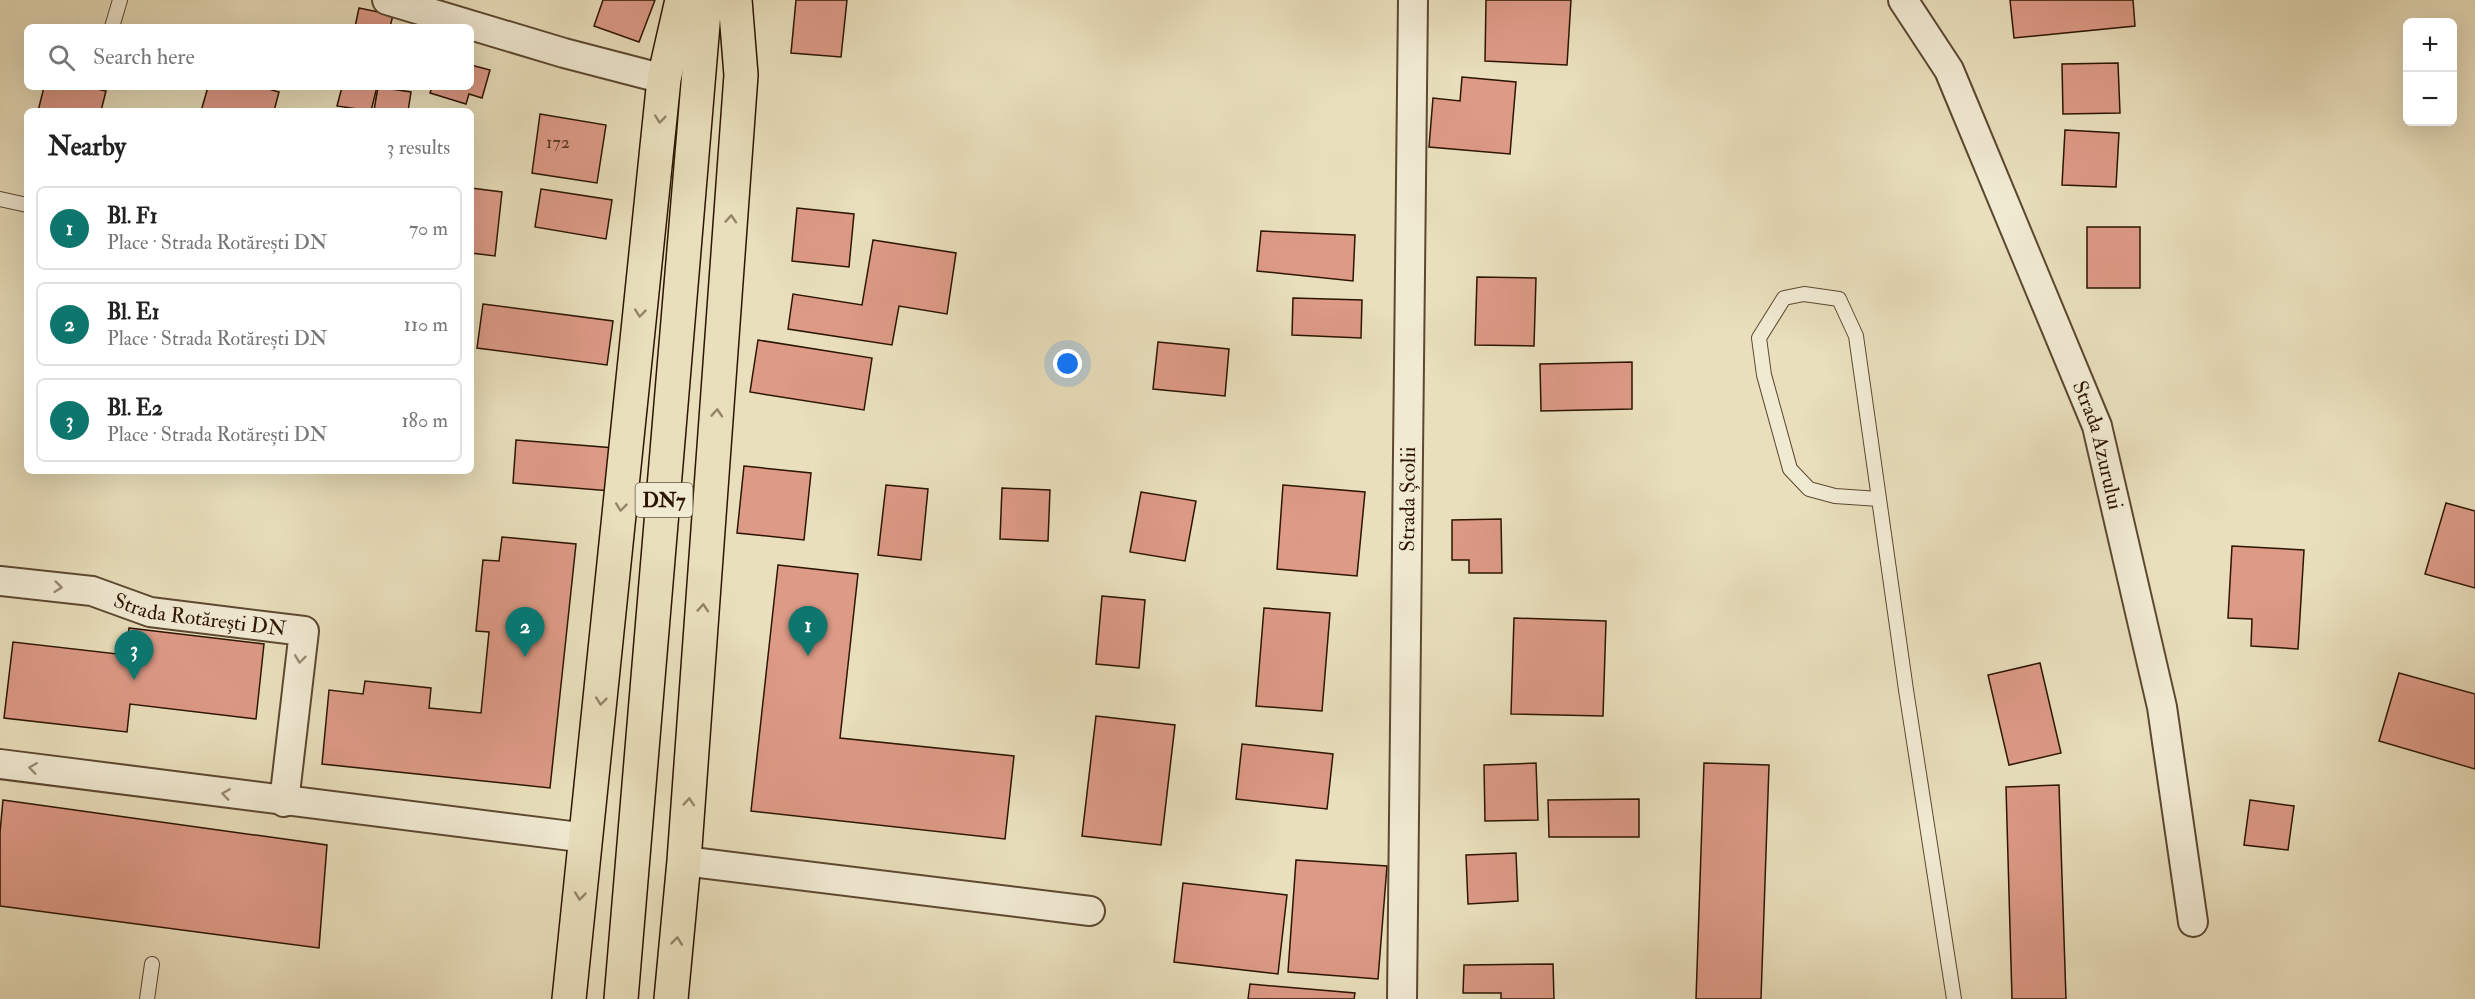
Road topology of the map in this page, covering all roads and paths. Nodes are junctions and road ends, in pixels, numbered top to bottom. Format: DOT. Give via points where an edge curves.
graph roads {
  1 [pos="120,0"];
  2 [pos="387,0"];
  3 [pos="682,0"];
  4 [pos="705,0"];
  5 [pos="735,0"];
  6 [pos="1413,0"];
  7 [pos="1904,0"];
  8 [pos="113,24"];
  9 [pos="467,24"];
  10 [pos="474,26"];
  11 [pos="664,79"];
  12 [pos="0,199"];
  13 [pos="24,204"];
  14 [pos="1879,499"];
  15 [pos="0,581"];
  16 [pos="0,764"];
  17 [pos="284,802"];
  18 [pos="587,838"];
  19 [pos="684,861"];
  20 [pos="1090,911"];
  21 [pos="2193,922"];
  22 [pos="152,964"];
  23 [pos="147,999"];
  24 [pos="569,999"];
  25 [pos="621,999"];
  26 [pos="671,999"];
  27 [pos="1402,999"];
  28 [pos="1954,999"];
  1 -- 8 [label="lane"];
  2 -- 9 [label="street"];
  3 -- 11 [label="highway, DN7"];
  4 -- 25 [label="highway, DN7"];
  19 -- 5 [label="highway, DN7, one-way" via="741,75"];
  6 -- 27 [label="street, Strada Școlii"];
  7 -- 21 [label="street, Strada Azurului" via="1949,70 2097,426 2162,707"];
  10 -- 11 [label="street"];
  11 -- 18 [label="highway, DN7, one-way"];
  12 -- 13 [label="lane"];
  14 -- 14 [label="lane" via="1835,496 1809,489 1790,469 1764,375 1759,338 1784,298 1804,294 1839,299 1856,336"];
  14 -- 28 [label="lane"];
  15 -- 17 [label="street, Strada Rotărești DN, one-way" via="92,591 150,612 304,631"];
  17 -- 16 [label="street, one-way"];
  17 -- 18 [label="street"];
  18 -- 24 [label="highway, DN7, one-way"];
  19 -- 20 [label="street"];
  26 -- 19 [label="highway, DN7, one-way"];
  22 -- 23 [label="lane"];
}
